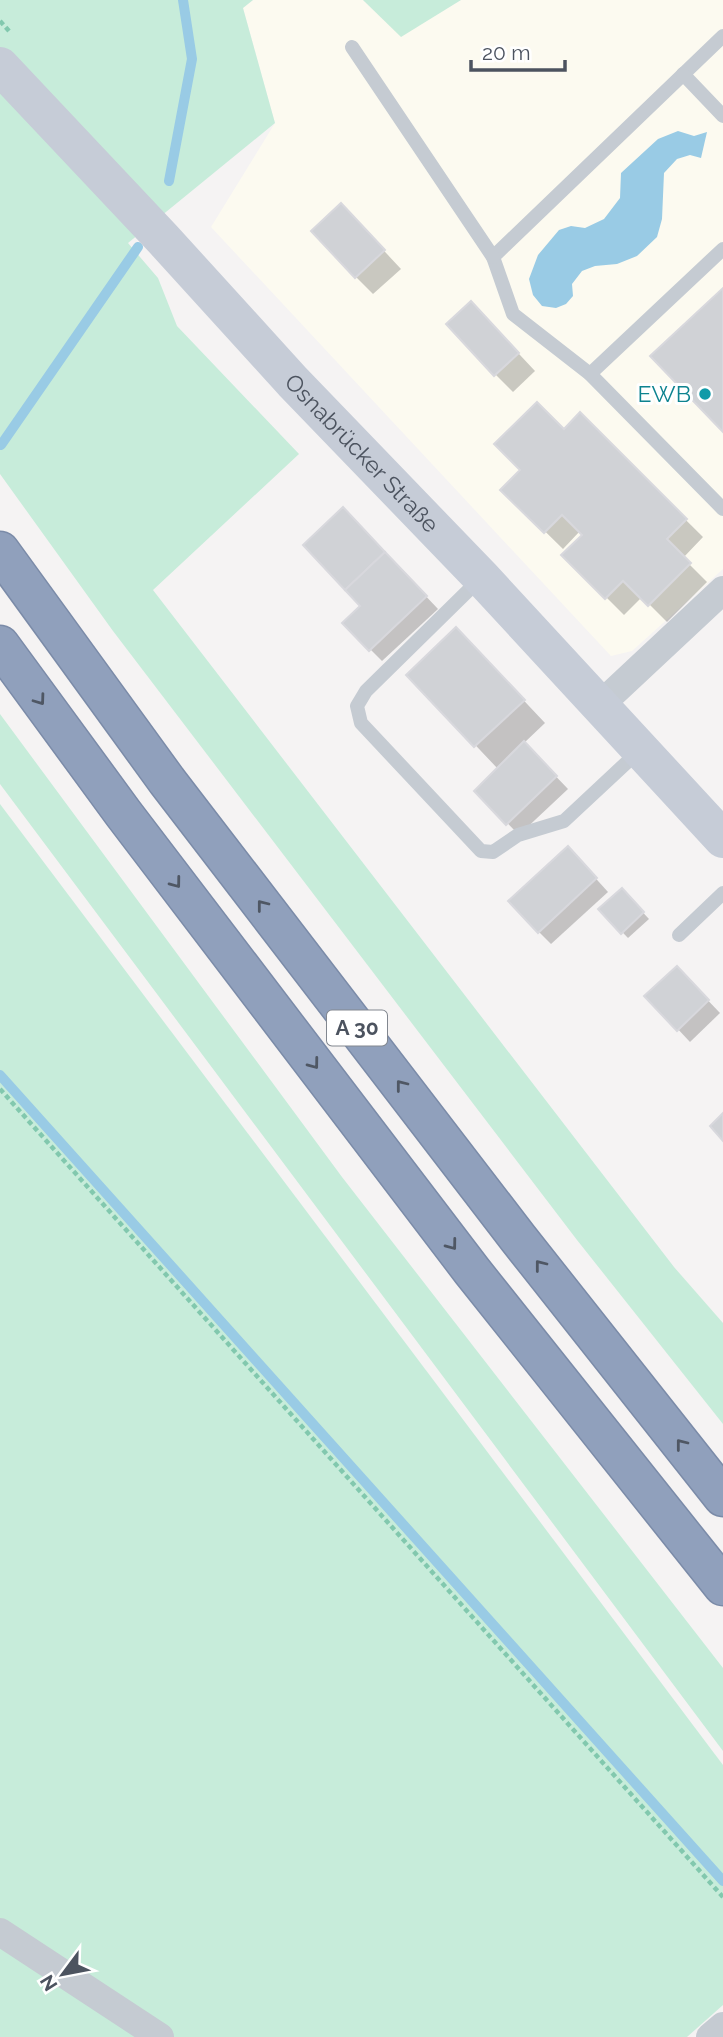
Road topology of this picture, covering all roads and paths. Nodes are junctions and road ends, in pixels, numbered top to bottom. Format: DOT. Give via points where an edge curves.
graph roads {
  1 [pos="723,36"];
  2 [pos="352,47"];
  3 [pos="0,66"];
  4 [pos="683,74"];
  5 [pos="723,116"];
  6 [pos="723,249"];
  7 [pos="493,257"];
  8 [pos="590,374"];
  9 [pos="723,509"];
  10 [pos="0,551"];
  11 [pos="482,578"];
  12 [pos="723,590"];
  13 [pos="0,645"];
  14 [pos="599,706"];
  15 [pos="640,750"];
  16 [pos="723,839"];
  17 [pos="723,893"];
  18 [pos="679,935"];
  19 [pos="0,1089"];
  20 [pos="723,1497"];
  21 [pos="723,1586"];
  22 [pos="723,1897"];
  23 [pos="0,1932"];
  24 [pos="723,2025"];
  25 [pos="160,2037"];
  26 [pos="710,2037"];
  1 -- 4 [label="lane"];
  2 -- 7 [label="lane"];
  3 -- 11 [label="main road, Osnabrücker Straße"];
  4 -- 5 [label="lane"];
  4 -- 7 [label="lane"];
  6 -- 8 [label="lane"];
  7 -- 8 [label="lane" via="513,314"];
  8 -- 9 [label="lane"];
  20 -- 10 [label="highway, A 30, one-way" via="176,792"];
  11 -- 14 [label="main road, Osnabrücker Straße"];
  11 -- 15 [label="lane" via="366,691 356,706 361,723 481,851 493,852 518,835 564,821"];
  12 -- 14 [label="street"];
  13 -- 21 [label="highway, A 30, one-way" via="472,1271"];
  14 -- 15 [label="main road, Osnabrücker Straße"];
  15 -- 16 [label="main road, Osnabrücker Straße"];
  17 -- 18 [label="lane"];
  19 -- 22 [label="path"];
  23 -- 25 [label="street"];
  24 -- 26 [label="street"];
}
